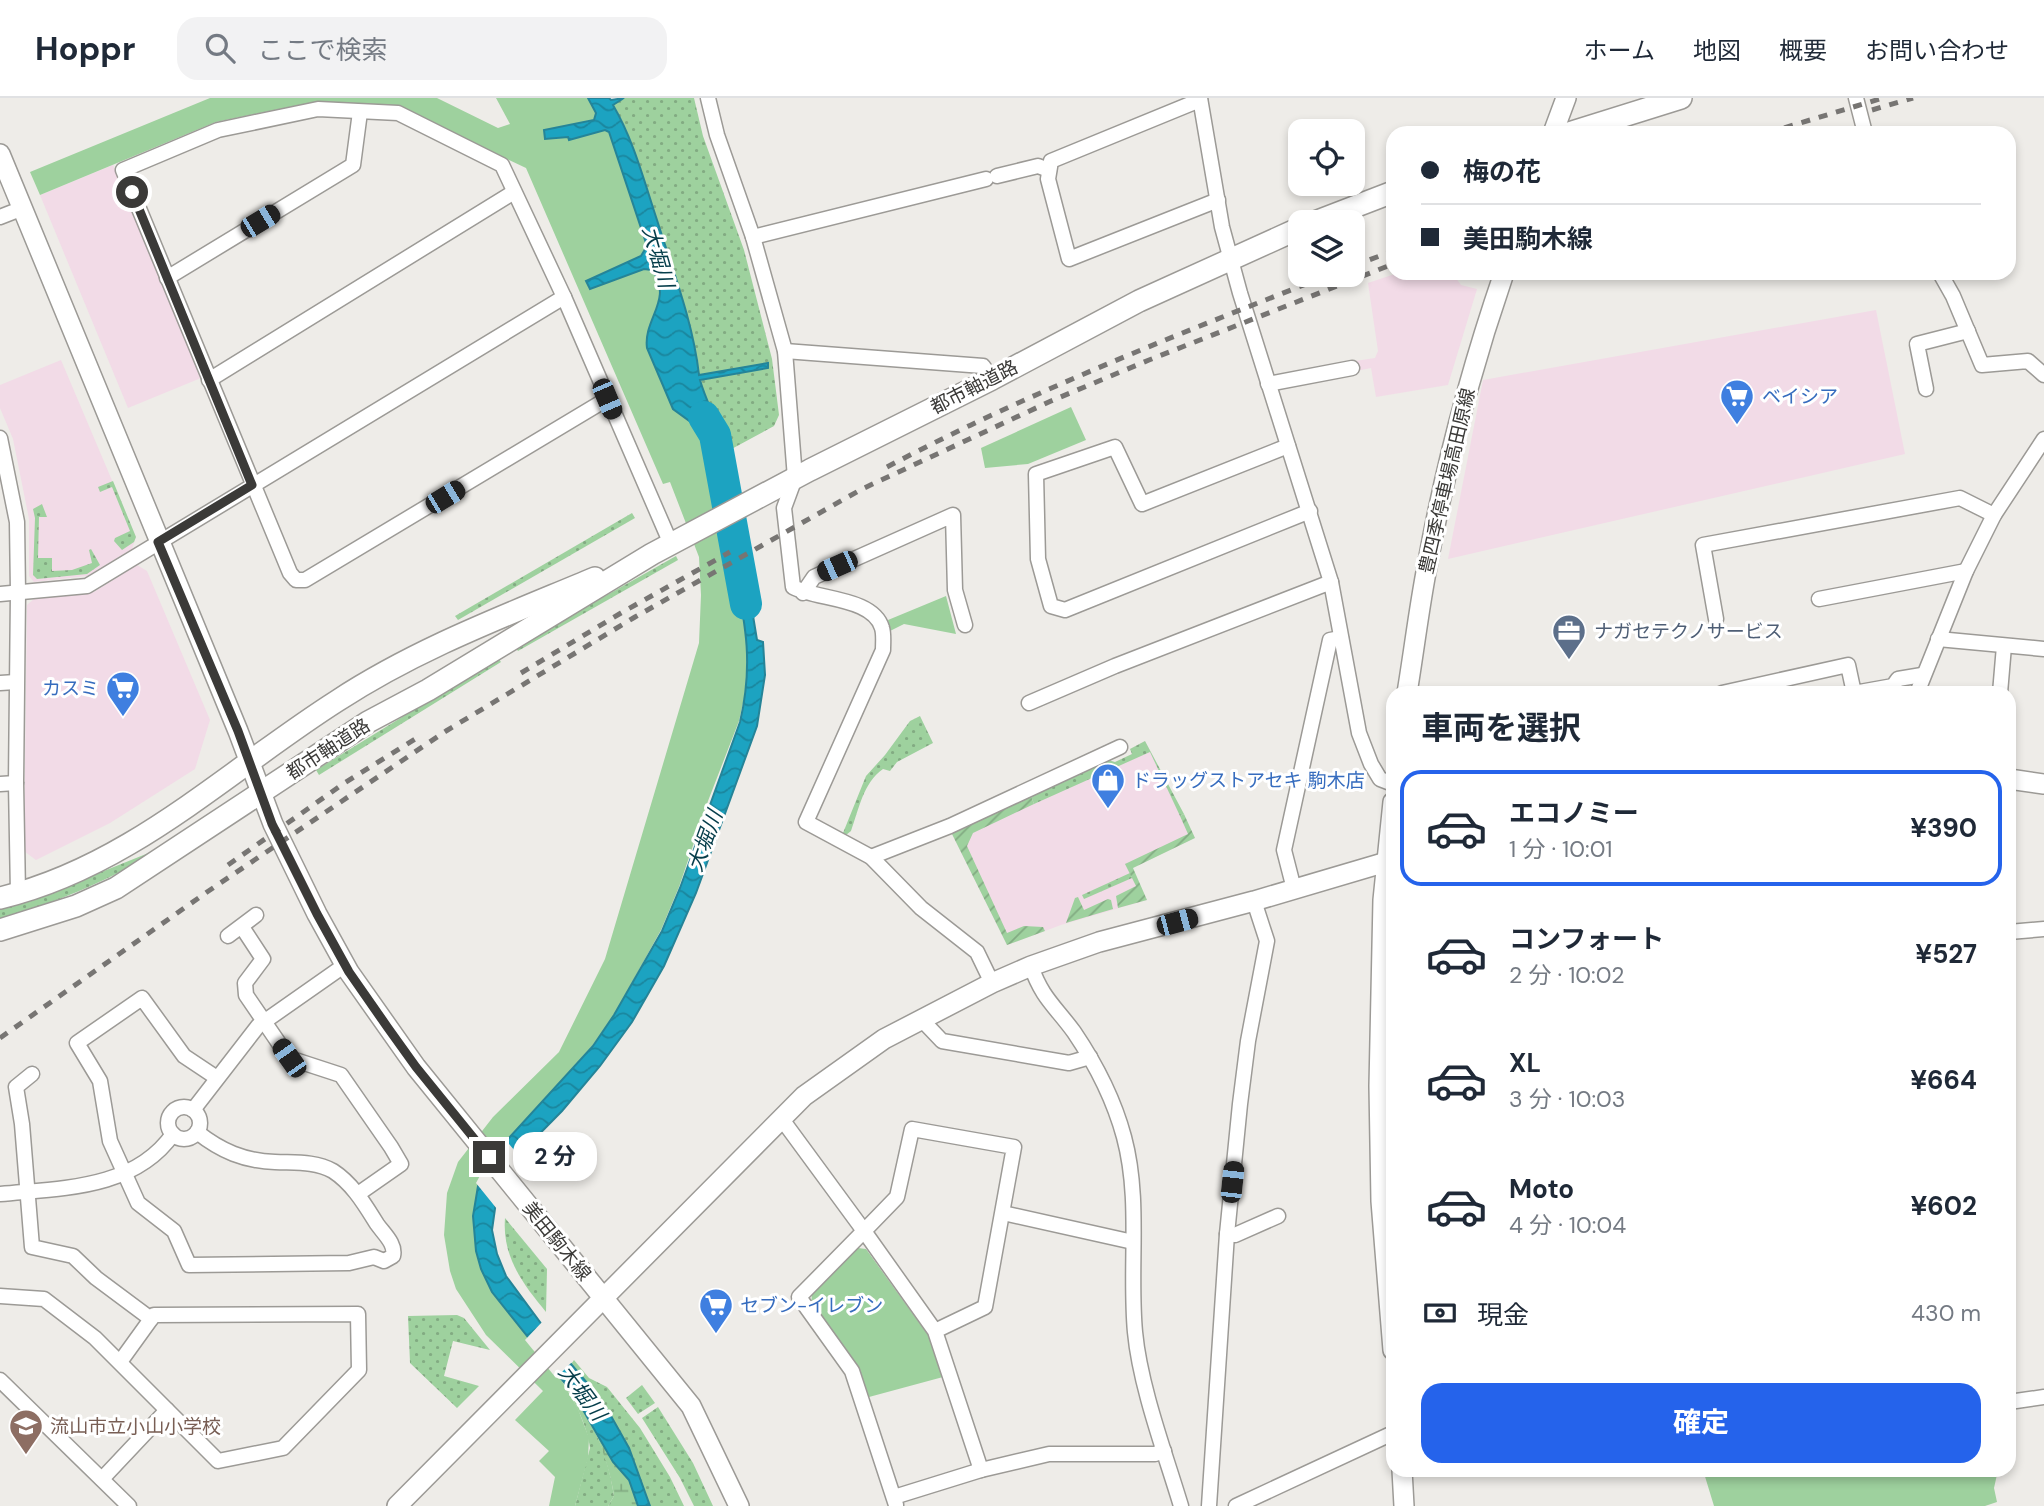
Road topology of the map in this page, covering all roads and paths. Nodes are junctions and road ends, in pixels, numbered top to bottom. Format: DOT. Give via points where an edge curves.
graph roads {
  1 [pos="708,98"];
  2 [pos="1566,98"];
  3 [pos="1681,98"];
  4 [pos="1856,98"];
  5 [pos="1200,99"];
  6 [pos="360,112"];
  7 [pos="1556,126"];
  8 [pos="1591,126"];
  9 [pos="1863,126"];
  10 [pos="0,154"];
  11 [pos="1049,170"];
  12 [pos="514,192"];
  13 [pos="1386,195"];
  14 [pos="1218,200"];
  15 [pos="23,208"];
  16 [pos="1346,210"];
  17 [pos="0,217"];
  18 [pos="1288,233"];
  19 [pos="753,237"];
  20 [pos="1230,258"];
  21 [pos="167,278"];
  22 [pos="1502,280"];
  23 [pos="1943,280"];
  24 [pos="564,297"];
  25 [pos="1968,331"];
  26 [pos="785,351"];
  27 [pos="1352,368"];
  28 [pos="2044,375"];
  29 [pos="992,379"];
  30 [pos="209,380"];
  31 [pos="1268,384"];
  32 [pos="1926,389"];
  33 [pos="607,399"];
  34 [pos="0,438"];
  35 [pos="2044,439"];
  36 [pos="1288,446"];
  37 [pos="795,478"];
  38 [pos="5,483"];
  39 [pos="252,485"];
  40 [pos="1310,511"];
  41 [pos="1994,515"];
  42 [pos="158,542"];
  43 [pos="671,544"];
  44 [pos="652,554"];
  45 [pos="1965,570"];
  46 [pos="1331,582"];
  47 [pos="18,593"];
  48 [pos="803,593"];
  49 [pos="0,594"];
  50 [pos="1819,599"];
  51 [pos="1716,619"];
  52 [pos="965,625"];
  53 [pos="1341,638"];
  54 [pos="1938,639"];
  55 [pos="2004,646"];
  56 [pos="2044,649"];
  57 [pos="1922,675"];
  58 [pos="16,682"];
  59 [pos="0,683"];
  60 [pos="1409,686"];
  61 [pos="1754,686"];
  62 [pos="1852,686"];
  63 [pos="1893,686"];
  64 [pos="1919,686"];
  65 [pos="2001,686"];
  66 [pos="1029,703"];
  67 [pos="1120,747"];
  68 [pos="249,760"];
  69 [pos="2016,780"];
  70 [pos="1386,781"];
  71 [pos="16,783"];
  72 [pos="0,784"];
  73 [pos="2044,784"];
  74 [pos="260,793"];
  75 [pos="871,857"];
  76 [pos="1386,861"];
  77 [pos="1294,889"];
  78 [pos="9,896"];
  79 [pos="1386,899"];
  80 [pos="1254,901"];
  81 [pos="256,915"];
  82 [pos="242,927"];
  83 [pos="2044,929"];
  84 [pos="0,930"];
  85 [pos="2016,931"];
  86 [pos="228,936"];
  87 [pos="345,965"];
  88 [pos="1031,966"];
  89 [pos="992,983"];
  90 [pos="921,1019"];
  91 [pos="263,1021"];
  92 [pos="1090,1057"];
  93 [pos="32,1074"];
  94 [pos="217,1078"];
  95 [pos="193,1110"];
  96 [pos="781,1118"];
  97 [pos="197,1132"];
  98 [pos="173,1134"];
  99 [pos="125,1173"];
  100 [pos="27,1191"];
  101 [pos="0,1194"];
  102 [pos="358,1194"];
  103 [pos="1003,1213"];
  104 [pos="1278,1216"];
  105 [pos="863,1231"];
  106 [pos="1227,1234"];
  107 [pos="1133,1242"];
  108 [pos="1386,1263"];
  109 [pos="0,1296"];
  110 [pos="602,1297"];
  111 [pos="151,1320"];
  112 [pos="935,1331"];
  113 [pos="120,1362"];
  114 [pos="0,1380"];
  115 [pos="2044,1397"];
  116 [pos="2016,1401"];
  117 [pos="167,1410"];
  118 [pos="1386,1436"];
  119 [pos="1164,1451"];
  120 [pos="981,1470"];
  121 [pos="1402,1477"];
  122 [pos="102,1479"];
  123 [pos="895,1502"];
  124 [pos="129,1506"];
  125 [pos="397,1506"];
  126 [pos="739,1506"];
  127 [pos="1181,1506"];
  128 [pos="1209,1506"];
  129 [pos="1236,1506"];
  130 [pos="1404,1506"];
  1 -- 19 [label="street"];
  2 -- 7 [label="street"];
  3 -- 8 [label="main road"];
  4 -- 9 [label="street"];
  5 -- 11 [label="street" via="1051,161"];
  5 -- 14 [label="street"];
  6 -- 12 [label="street" via="398,113 502,165"];
  6 -- 21 [label="street" via="354,165"];
  6 -- 21 [label="street" via="318,109 218,130 123,170"];
  10 -- 15 [label="street, 美田駒木線"];
  11 -- 14 [label="street" via="1069,259"];
  11 -- 19 [label="street" via="1038,166"];
  12 -- 24 [label="street"];
  12 -- 30 [label="street"];
  13 -- 16 [label="main road"];
  14 -- 20 [label="street"];
  15 -- 17 [label="street"];
  15 -- 42 [label="street, 美田駒木線"];
  18 -- 20 [label="main road, 都市軸道路"];
  19 -- 26 [label="street"];
  20 -- 29 [label="main road, 都市軸道路"];
  20 -- 31 [label="street"];
  21 -- 30 [label="street"];
  22 -- 60 [label="street, 豊四季停車場高田原線" via="1454,439 1427,567"];
  23 -- 25 [label="street"];
  24 -- 33 [label="street"];
  24 -- 39 [label="street"];
  25 -- 28 [label="street" via="1982,365 2028,360"];
  25 -- 32 [label="street" via="1917,344"];
  26 -- 29 [label="street" via="983,366"];
  26 -- 37 [label="street"];
  27 -- 31 [label="street"];
  29 -- 37 [label="main road, 都市軸道路"];
  30 -- 39 [label="street"];
  31 -- 36 [label="street"];
  33 -- 39 [label="street" via="306,580 296,580 290,573"];
  33 -- 43 [label="street"];
  34 -- 38 [label="street"];
  35 -- 41 [label="street"];
  36 -- 40 [label="street"];
  36 -- 40 [label="street" via="1142,504 1115,447 1037,474 1038,559 1051,606 1065,610"];
  37 -- 43 [label="main road, 都市軸道路"];
  37 -- 48 [label="street" via="784,508 793,587"];
  38 -- 47 [label="street" via="17,522"];
  39 -- 42 [label="street"];
  40 -- 46 [label="street"];
  41 -- 45 [label="street"];
  41 -- 51 [label="street" via="1960,498 1703,545"];
  42 -- 47 [label="street" via="87,586"];
  42 -- 68 [label="street, 美田駒木線"];
  43 -- 44 [label="main road, 都市軸道路"];
  44 -- 68 [label="main road, 都市軸道路" via="422,651 337,700"];
  44 -- 74 [label="main road, 都市軸道路" via="368,722"];
  45 -- 50 [label="street"];
  45 -- 54 [label="street"];
  46 -- 53 [label="street"];
  46 -- 66 [label="street"];
  47 -- 49 [label="street"];
  47 -- 58 [label="street"];
  48 -- 52 [label="street" via="814,577 953,515 955,590"];
  48 -- 75 [label="street" via="855,603 882,626 883,650 806,822"];
  53 -- 70 [label="street" via="1359,733 1371,764"];
  53 -- 77 [label="street" via="1331,640 1284,850"];
  54 -- 55 [label="street"];
  54 -- 57 [label="street"];
  55 -- 56 [label="street"];
  55 -- 65 [label="street"];
  57 -- 63 [label="street" via="1898,679"];
  57 -- 64 [label="street"];
  58 -- 59 [label="street"];
  58 -- 71 [label="street"];
  61 -- 62 [label="street" via="1848,665"];
  67 -- 75 [label="street" via="950,826"];
  68 -- 74 [label="street, 美田駒木線"];
  68 -- 78 [label="main road, 都市軸道路" via="129,845 88,867"];
  69 -- 73 [label="street"];
  71 -- 72 [label="street"];
  71 -- 78 [label="street"];
  74 -- 84 [label="main road, 都市軸道路" via="116,888"];
  74 -- 87 [label="street, 美田駒木線"];
  75 -- 89 [label="street" via="921,908 976,952"];
  76 -- 77 [label="street"];
  77 -- 80 [label="street"];
  79 -- 108 [label="street" via="1379,1086"];
  80 -- 88 [label="street" via="1099,942"];
  80 -- 106 [label="street" via="1267,941 1248,1041"];
  81 -- 82 [label="street"];
  82 -- 86 [label="street"];
  82 -- 91 [label="street" via="263,958 245,983 246,995"];
  83 -- 85 [label="street"];
  87 -- 91 [label="street"];
  87 -- 110 [label="street, 美田駒木線" via="416,1067"];
  88 -- 89 [label="street"];
  88 -- 92 [label="street" via="1049,1003"];
  89 -- 90 [label="street"];
  90 -- 92 [label="street" via="942,1041 1069,1063"];
  90 -- 96 [label="street" via="816,1087"];
  91 -- 94 [label="street"];
  91 -- 102 [label="street" via="289,1058 341,1075 401,1164"];
  92 -- 107 [label="street" via="1114,1106 1130,1161"];
  93 -- 100 [label="street" via="16,1087"];
  94 -- 95 [label="street"];
  94 -- 99 [label="street" via="184,1056 142,998 78,1043 100,1081 110,1141"];
  95 -- 97 [label="street" via="199,1120"];
  95 -- 98 [label="street" via="184,1107 171,1113 168,1121"];
  96 -- 105 [label="street"];
  96 -- 110 [label="street"];
  97 -- 98 [label="street" via="186,1139"];
  97 -- 102 [label="street" via="234,1155 323,1167"];
  98 -- 99 [label="street" via="153,1155"];
  99 -- 100 [label="street" via="93,1184"];
  99 -- 102 [label="street" via="138,1203 174,1231 189,1265 349,1263 374,1257 384,1262 394,1249"];
  100 -- 101 [label="street"];
  100 -- 111 [label="street" via="32,1247 73,1256"];
  103 -- 105 [label="street" via="1014,1147 912,1129 897,1197"];
  103 -- 107 [label="street"];
  103 -- 112 [label="street" via="985,1307"];
  104 -- 106 [label="street" via="1235,1235"];
  105 -- 112 [label="street"];
  105 -- 123 [label="street" via="799,1297 852,1371"];
  106 -- 128 [label="street"];
  107 -- 119 [label="street" via="1135,1332"];
  109 -- 113 [label="street" via="44,1299"];
  110 -- 125 [label="street"];
  110 -- 126 [label="street, 美田駒木線" via="691,1406"];
  111 -- 113 [label="street"];
  111 -- 117 [label="street" via="155,1315 358,1314 359,1370 283,1448 218,1461"];
  112 -- 120 [label="street"];
  113 -- 117 [label="street"];
  114 -- 122 [label="street"];
  115 -- 116 [label="street"];
  117 -- 122 [label="street"];
  118 -- 129 [label="street"];
  119 -- 120 [label="street" via="1049,1454"];
  119 -- 127 [label="street"];
  120 -- 123 [label="street"];
  121 -- 130 [label="street"];
  122 -- 124 [label="street"];
}
